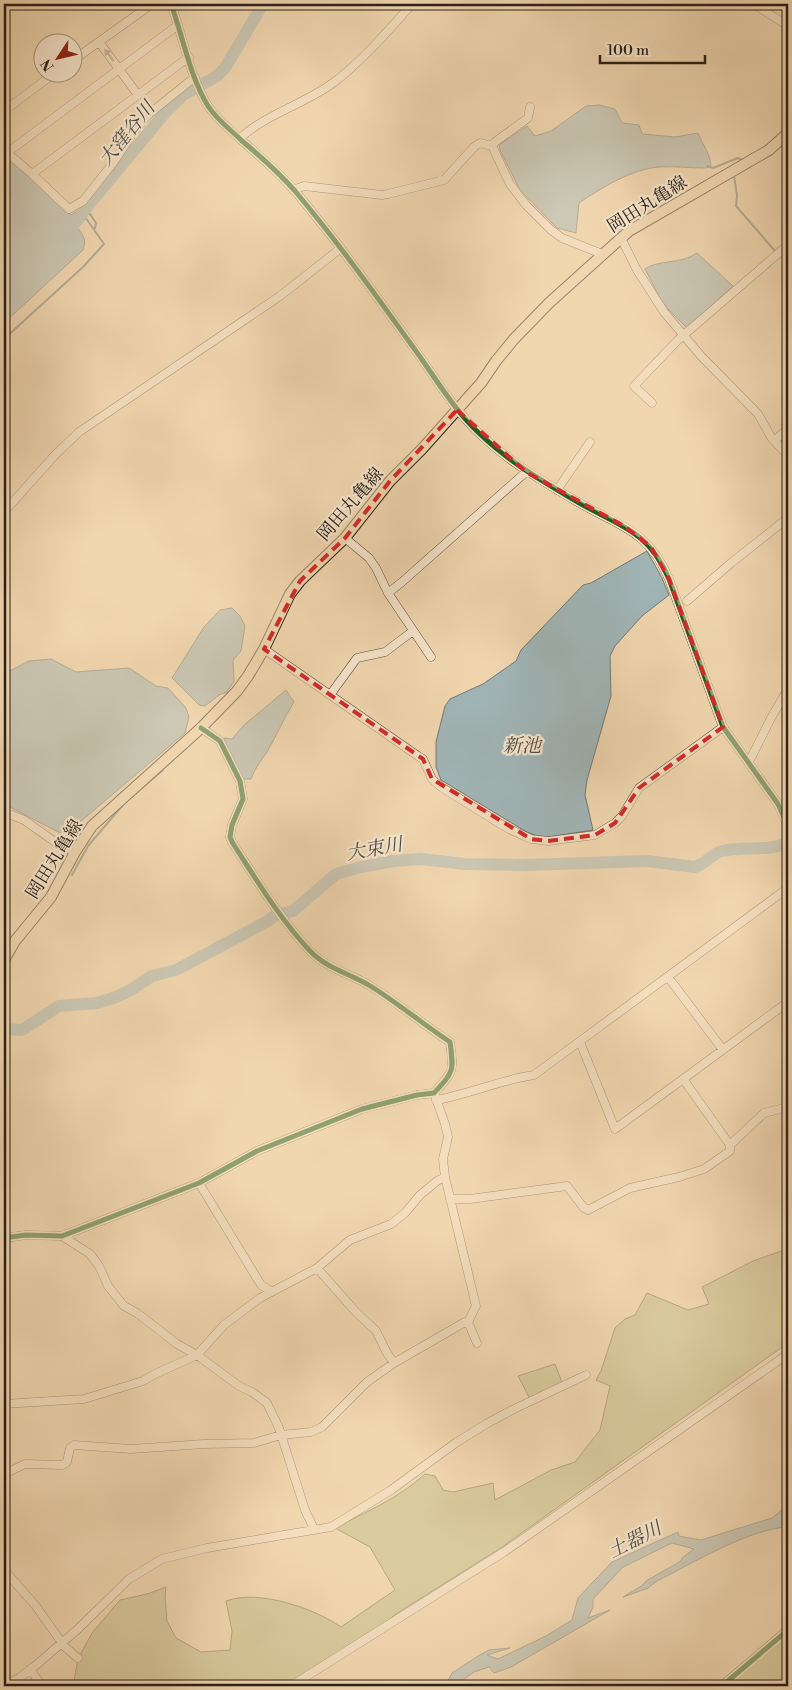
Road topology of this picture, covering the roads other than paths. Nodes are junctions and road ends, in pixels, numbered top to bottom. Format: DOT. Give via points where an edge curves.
graph roads {
  1 [pos="152,4"];
  2 [pos="171,4"];
  3 [pos="412,4"];
  4 [pos="754,4"];
  5 [pos="178,25"];
  6 [pos="788,26"];
  7 [pos="99,42"];
  8 [pos="82,54"];
  9 [pos="189,57"];
  10 [pos="119,69"];
  11 [pos="43,82"];
  12 [pos="197,83"];
  13 [pos="138,95"];
  14 [pos="530,107"];
  15 [pos="4,111"];
  16 [pos="788,133"];
  17 [pos="240,138"];
  18 [pos="492,146"];
  19 [pos="6,151"];
  20 [pos="32,174"];
  21 [pos="293,190"];
  22 [pos="621,238"];
  23 [pos="788,246"];
  24 [pos="341,248"];
  25 [pos="602,254"];
  26 [pos="684,336"];
  27 [pos="652,403"];
  28 [pos="457,410"];
  29 [pos="788,429"];
  30 [pos="776,440"];
  31 [pos="590,442"];
  32 [pos="788,456"];
  33 [pos="526,472"];
  34 [pos="557,490"];
  35 [pos="4,512"];
  36 [pos="788,518"];
  37 [pos="345,538"];
  38 [pos="388,593"];
  39 [pos="687,602"];
  40 [pos="413,631"];
  41 [pos="264,649"];
  42 [pos="431,657"];
  43 [pos="788,689"];
  44 [pos="330,695"];
  45 [pos="723,727"];
  46 [pos="201,728"];
  47 [pos="749,762"];
  48 [pos="4,812"];
  49 [pos="788,826"];
  50 [pos="75,852"];
  51 [pos="788,888"];
  52 [pos="4,960"];
  53 [pos="668,977"];
  54 [pos="788,1002"];
  55 [pos="580,1042"];
  56 [pos="723,1050"];
  57 [pos="683,1079"];
  58 [pos="435,1096"];
  59 [pos="788,1107"];
  60 [pos="730,1144"];
  61 [pos="446,1177"];
  62 [pos="199,1183"];
  63 [pos="450,1200"];
  64 [pos="62,1236"];
  65 [pos="4,1238"];
  66 [pos="316,1268"];
  67 [pos="271,1291"];
  68 [pos="468,1322"];
  69 [pos="477,1343"];
  70 [pos="788,1354"];
  71 [pos="197,1355"];
  72 [pos="394,1363"];
  73 [pos="586,1375"];
  74 [pos="4,1404"];
  75 [pos="281,1435"];
  76 [pos="4,1474"];
  77 [pos="314,1529"];
  78 [pos="4,1570"];
  79 [pos="62,1642"];
  80 [pos="78,1658"];
  81 [pos="30,1669"];
  82 [pos="4,1682"];
  83 [pos="42,1686"];
  84 [pos="291,1686"];
  1 -- 7 [label="street"];
  2 -- 5 [label="street"];
  3 -- 17 [label="street" via="344,74"];
  4 -- 6 [label="street"];
  5 -- 9 [label="street"];
  5 -- 10 [label="street"];
  7 -- 8 [label="street"];
  10 -- 7 [label="street, one-way"];
  9 -- 12 [label="street"];
  9 -- 13 [label="street"];
  10 -- 13 [label="street"];
  10 -- 19 [label="street"];
  11 -- 15 [label="street"];
  12 -- 17 [label="street" via="216,116"];
  12 -- 20 [label="street" via="149,114 83,201 69,209"];
  13 -- 20 [label="street"];
  14 -- 18 [label="street" via="528,118"];
  16 -- 22 [label="main road, 岡田丸亀線" via="769,150"];
  17 -- 21 [label="street"];
  18 -- 21 [label="street" via="480,143 474,147 444,180 388,194 304,186"];
  18 -- 25 [label="street" via="510,184 545,224 562,238"];
  19 -- 20 [label="street"];
  21 -- 24 [label="street"];
  22 -- 25 [label="main road, 岡田丸亀線"];
  22 -- 26 [label="street" via="664,312"];
  23 -- 26 [label="street"];
  24 -- 28 [label="street"];
  24 -- 35 [label="street" via="280,296 79,432"];
  25 -- 28 [label="main road, 岡田丸亀線" via="514,339 482,383"];
  26 -- 27 [label="street" via="634,386"];
  26 -- 30 [label="street" via="758,414"];
  28 -- 33 [label="street" via="495,448"];
  28 -- 37 [label="main road, 岡田丸亀線" via="390,481"];
  29 -- 30 [label="street"];
  30 -- 32 [label="street"];
  31 -- 34 [label="street"];
  33 -- 34 [label="street"];
  33 -- 38 [label="street"];
  34 -- 45 [label="street" via="624,526 651,547 663,564"];
  36 -- 39 [label="street"];
  37 -- 38 [label="street" via="369,558"];
  37 -- 41 [label="main road, 岡田丸亀線" via="290,594"];
  38 -- 40 [label="street"];
  40 -- 42 [label="street"];
  40 -- 44 [label="street" via="385,652 357,658"];
  41 -- 44 [label="street"];
  41 -- 46 [label="main road, 岡田丸亀線" via="237,691"];
  43 -- 47 [label="street"];
  44 -- 45 [label="street" via="423,758 432,779 441,787 507,828 531,839 548,842 595,835 605,830 622,816 639,788"];
  45 -- 47 [label="street"];
  46 -- 50 [label="main road, 岡田丸亀線" via="98,820"];
  46 -- 58 [label="street" via="220,741 240,781 243,799 232,825 232,842 280,915 320,960 372,987 450,1042 450,1075"];
  47 -- 49 [label="street" via="778,804"];
  48 -- 50 [label="street" via="24,820"];
  50 -- 52 [label="main road, 岡田丸亀線" via="51,897 15,941"];
  51 -- 53 [label="street"];
  53 -- 55 [label="street"];
  53 -- 56 [label="street"];
  54 -- 56 [label="street"];
  55 -- 57 [label="street" via="615,1129"];
  55 -- 58 [label="street" via="534,1075 460,1096"];
  56 -- 57 [label="street"];
  57 -- 60 [label="street"];
  58 -- 61 [label="street" via="448,1137 443,1159"];
  58 -- 62 [label="street" via="417,1095 362,1109 257,1151"];
  59 -- 60 [label="street" via="764,1113"];
  60 -- 63 [label="street" via="730,1151 704,1169 630,1188 588,1210 567,1186"];
  61 -- 63 [label="street"];
  61 -- 66 [label="street" via="420,1195 391,1224 350,1240"];
  62 -- 64 [label="street"];
  62 -- 67 [label="street" via="261,1285"];
  63 -- 68 [label="street" via="476,1306"];
  64 -- 65 [label="street"];
  64 -- 71 [label="street" via="90,1254 124,1306"];
  66 -- 67 [label="street"];
  66 -- 72 [label="street" via="376,1331"];
  67 -- 71 [label="street" via="224,1325"];
  68 -- 69 [label="street"];
  68 -- 72 [label="street"];
  70 -- 84 [label="street" via="504,1552"];
  71 -- 74 [label="street" via="143,1381 84,1399"];
  71 -- 75 [label="street" via="267,1403"];
  72 -- 75 [label="street" via="367,1382 322,1427 311,1432"];
  73 -- 77 [label="street" via="486,1424 352,1515 331,1526"];
  75 -- 76 [label="street" via="254,1443 131,1448 74,1445 63,1465 25,1464"];
  75 -- 77 [label="street"];
  77 -- 79 [label="street" via="207,1548 162,1560 129,1579"];
  78 -- 79 [label="street"];
  79 -- 80 [label="street"];
  79 -- 81 [label="street"];
  81 -- 82 [label="street" via="11,1682"];
  81 -- 83 [label="street"];
}
